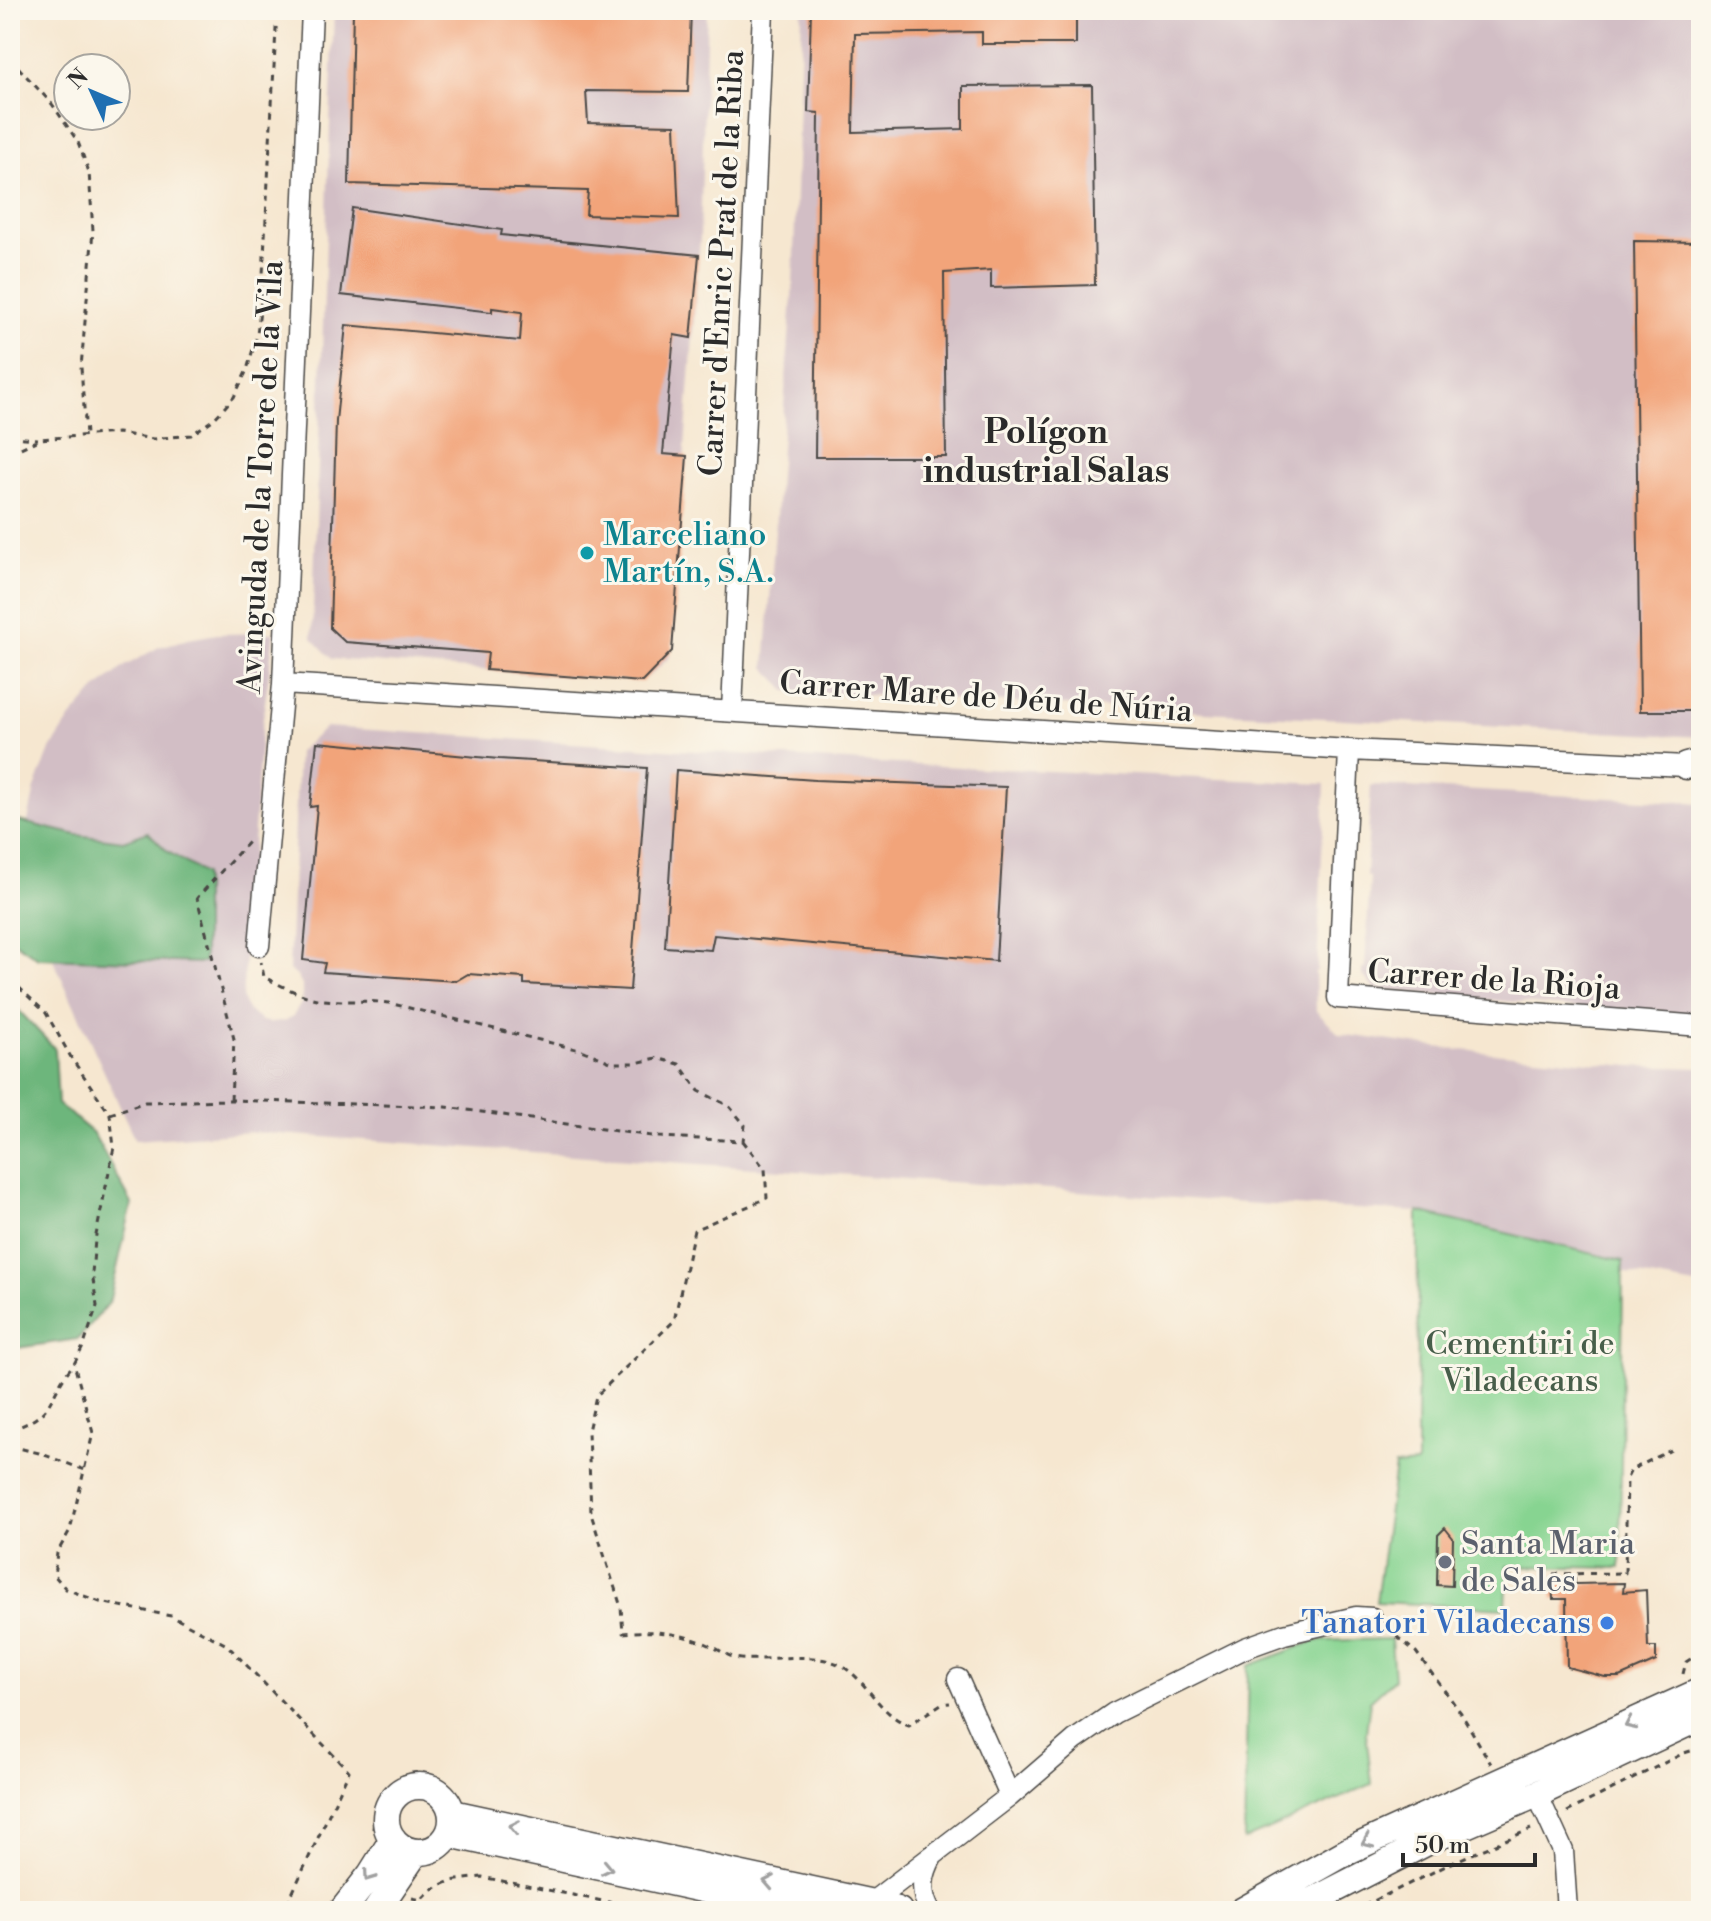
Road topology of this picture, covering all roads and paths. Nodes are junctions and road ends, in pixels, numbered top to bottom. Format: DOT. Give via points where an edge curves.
graph roads {
  1 [pos="277,10"];
  2 [pos="312,10"];
  3 [pos="763,10"];
  4 [pos="10,45"];
  5 [pos="86,435"];
  6 [pos="10,437"];
  7 [pos="40,439"];
  8 [pos="10,453"];
  9 [pos="283,684"];
  10 [pos="732,711"];
  11 [pos="1349,750"];
  12 [pos="1696,766"];
  13 [pos="271,817"];
  14 [pos="259,946"];
  15 [pos="10,979"];
  16 [pos="1701,1026"];
  17 [pos="231,1100"];
  18 [pos="110,1114"];
  19 [pos="743,1141"];
  20 [pos="74,1364"];
  21 [pos="10,1430"];
  22 [pos="10,1446"];
  23 [pos="1671,1450"];
  24 [pos="85,1470"];
  25 [pos="1553,1574"];
  26 [pos="1701,1604"];
  27 [pos="1372,1618"];
  28 [pos="958,1679"];
  29 [pos="968,1702"];
  30 [pos="1698,1702"];
  31 [pos="1701,1748"];
  32 [pos="1493,1768"];
  33 [pos="1537,1794"];
  34 [pos="1010,1796"];
  35 [pos="1550,1820"];
  36 [pos="450,1824"];
  37 [pos="393,1839"];
  38 [pos="416,1852"];
  39 [pos="933,1855"];
  40 [pos="410,1897"];
  41 [pos="871,1903"];
  42 [pos="284,1911"];
  43 [pos="342,1911"];
  44 [pos="376,1911"];
  45 [pos="653,1911"];
  46 [pos="803,1911"];
  47 [pos="899,1911"];
  48 [pos="930,1911"];
  49 [pos="1242,1911"];
  50 [pos="1295,1911"];
  51 [pos="1353,1911"];
  52 [pos="1567,1911"];
  1 -- 5 [label="path" via="262,294 247,370 234,397 191,435"];
  2 -- 9 [label="street, Avinguda de la Torre de la Vila"];
  3 -- 10 [label="street, Carrer d'Enric Prat de la Riba"];
  4 -- 5 [label="path" via="17,66 78,142 89,172 93,231 81,367"];
  5 -- 7 [label="path"];
  6 -- 7 [label="path"];
  7 -- 8 [label="path"];
  9 -- 10 [label="street, Carrer Mare de Déu de Núria"];
  9 -- 13 [label="street, Avinguda de la Torre de la Vila"];
  10 -- 11 [label="street, Carrer Mare de Déu de Núria"];
  11 -- 12 [label="street, Carrer Mare de Déu de Núria"];
  11 -- 16 [label="street, Carrer de la Rioja" via="1338,998"];
  13 -- 14 [label="street, Avinguda de la Torre de la Vila"];
  13 -- 17 [label="path" via="197,898 234,1039"];
  14 -- 19 [label="path" via="264,977 322,1000 389,1003 584,1051 613,1063 657,1058 679,1064 699,1091 729,1106 745,1125"];
  15 -- 18 [label="path" via="46,1013"];
  17 -- 18 [label="path" via="145,1102"];
  17 -- 19 [label="path" via="446,1107 659,1137"];
  18 -- 20 [label="path" via="114,1147 92,1273 97,1306"];
  19 -- 29 [label="path" via="765,1169 767,1198 694,1230 674,1321 596,1396 588,1431 591,1514 621,1607 623,1633 655,1630 704,1642 737,1659 837,1664 909,1725 941,1704"];
  20 -- 21 [label="path" via="41,1416"];
  20 -- 24 [label="path" via="93,1433"];
  22 -- 24 [label="path"];
  23 -- 25 [label="path" via="1631,1470 1627,1478 1625,1573"];
  24 -- 42 [label="path" via="55,1564 54,1575 66,1589 100,1602 171,1616 227,1645 349,1771"];
  26 -- 30 [label="path" via="1695,1656 1682,1672"];
  27 -- 32 [label="path" via="1416,1652"];
  27 -- 34 [label="street" via="1356,1617 1271,1639 1147,1695 1075,1740"];
  28 -- 29 [label="street"];
  29 -- 34 [label="street"];
  30 -- 33 [label="street"];
  30 -- 49 [label="street, one-way" via="1350,1850"];
  31 -- 35 [label="path"];
  33 -- 35 [label="street"];
  33 -- 50 [label="street" via="1431,1840"];
  34 -- 39 [label="street"];
  35 -- 51 [label="path"];
  35 -- 52 [label="street" via="1563,1851"];
  36 -- 37 [label="street" via="449,1804 435,1790 416,1786 398,1794 388,1810"];
  36 -- 38 [label="street" via="435,1848"];
  41 -- 36 [label="street, one-way"];
  36 -- 46 [label="street, one-way"];
  37 -- 38 [label="street"];
  37 -- 43 [label="street, one-way"];
  38 -- 44 [label="street"];
  39 -- 41 [label="street"];
  39 -- 48 [label="street" via="923,1872 923,1898"];
  40 -- 45 [label="path" via="421,1900 450,1881 482,1877"];
  41 -- 47 [label="street"];
}
